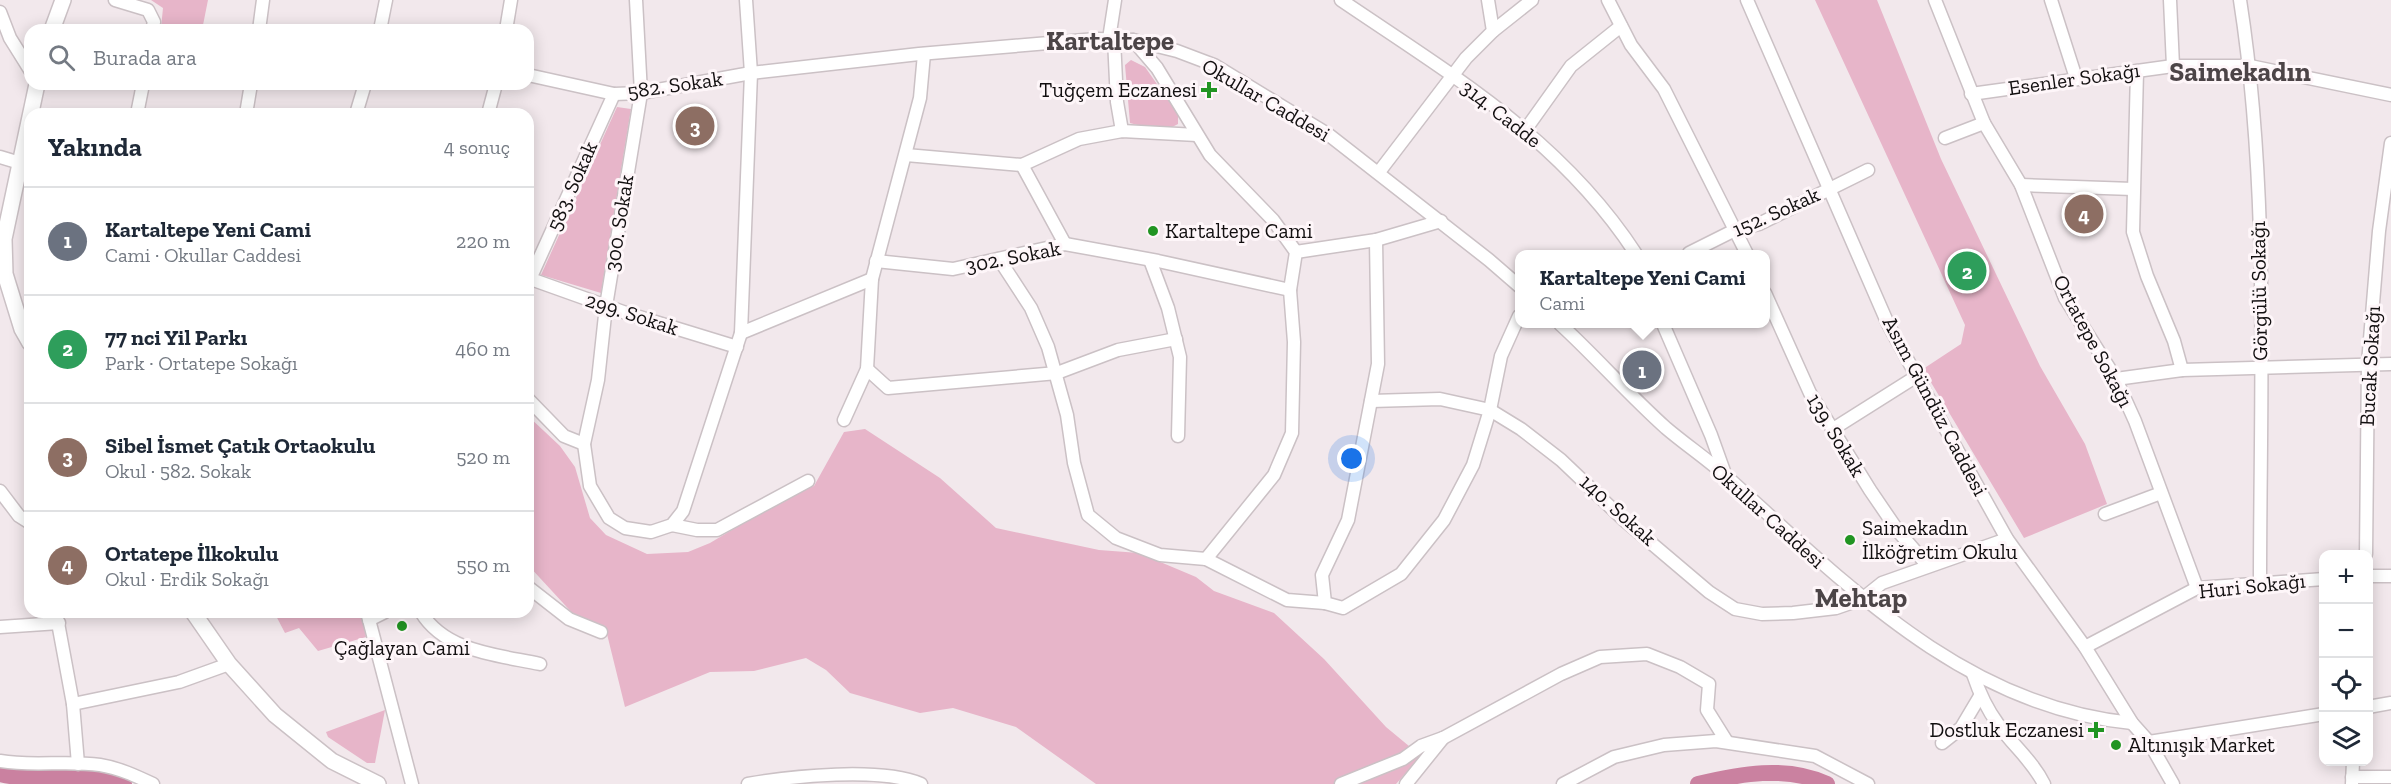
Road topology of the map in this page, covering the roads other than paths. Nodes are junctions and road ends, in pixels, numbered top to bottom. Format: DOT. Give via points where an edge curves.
graph roads {
  1 [pos="63,0"];
  2 [pos="114,0"];
  3 [pos="263,0"];
  4 [pos="386,0"];
  5 [pos="511,0"];
  6 [pos="636,0"];
  7 [pos="746,0"];
  8 [pos="1115,0"];
  9 [pos="1341,0"];
  10 [pos="1488,0"];
  11 [pos="1533,0"];
  12 [pos="1608,0"];
  13 [pos="1747,0"];
  14 [pos="1935,0"];
  15 [pos="2051,0"];
  16 [pos="2170,0"];
  17 [pos="2240,0"];
  18 [pos="0,12"];
  19 [pos="54,24"];
  20 [pos="154,24"];
  21 [pos="260,24"];
  22 [pos="381,24"];
  23 [pos="507,24"];
  24 [pos="1622,26"];
  25 [pos="1493,31"];
  26 [pos="1112,39"];
  27 [pos="1133,40"];
  28 [pos="924,54"];
  29 [pos="24,60"];
  30 [pos="2173,66"];
  31 [pos="2250,66"];
  32 [pos="2137,71"];
  33 [pos="751,74"];
  34 [pos="1452,75"];
  35 [pos="534,76"];
  36 [pos="2076,78"];
  37 [pos="36,90"];
  38 [pos="141,90"];
  39 [pos="250,90"];
  40 [pos="363,90"];
  41 [pos="494,90"];
  42 [pos="614,93"];
  43 [pos="641,93"];
  44 [pos="1971,94"];
  45 [pos="2391,95"];
  46 [pos="32,108"];
  47 [pos="138,108"];
  48 [pos="247,108"];
  49 [pos="358,108"];
  50 [pos="490,108"];
  51 [pos="1984,123"];
  52 [pos="1526,129"];
  53 [pos="1122,131"];
  54 [pos="1197,135"];
  55 [pos="1945,138"];
  56 [pos="2391,143"];
  57 [pos="24,144"];
  58 [pos="906,155"];
  59 [pos="0,157"];
  60 [pos="20,163"];
  61 [pos="1022,165"];
  62 [pos="1868,170"];
  63 [pos="1379,172"];
  64 [pos="2021,185"];
  65 [pos="1830,188"];
  66 [pos="2133,189"];
  67 [pos="1441,221"];
  68 [pos="1735,230"];
  69 [pos="1376,240"];
  70 [pos="1065,244"];
  71 [pos="1633,250"];
  72 [pos="1695,250"];
  73 [pos="1745,250"];
  74 [pos="1296,252"];
  75 [pos="999,259"];
  76 [pos="1150,260"];
  77 [pos="876,261"];
  78 [pos="534,268"];
  79 [pos="872,279"];
  80 [pos="534,281"];
  81 [pos="1515,283"];
  82 [pos="1290,290"];
  83 [pos="1770,303"];
  84 [pos="606,306"];
  85 [pos="1515,325"];
  86 [pos="1564,328"];
  87 [pos="1666,328"];
  88 [pos="24,332"];
  89 [pos="741,333"];
  90 [pos="1176,339"];
  91 [pos="737,346"];
  92 [pos="2368,363"];
  93 [pos="2391,364"];
  94 [pos="867,369"];
  95 [pos="2260,369"];
  96 [pos="2182,370"];
  97 [pos="1057,373"];
  98 [pos="1917,375"];
  99 [pos="2116,379"];
  100 [pos="1371,400"];
  101 [pos="534,405"];
  102 [pos="1490,410"];
  103 [pos="844,420"];
  104 [pos="1833,429"];
  105 [pos="1178,436"];
  106 [pos="584,444"];
  107 [pos="1725,475"];
  108 [pos="808,481"];
  109 [pos="0,491"];
  110 [pos="2162,493"];
  111 [pos="2105,514"];
  112 [pos="24,519"];
  113 [pos="672,525"];
  114 [pos="2007,538"];
  115 [pos="2366,550"];
  116 [pos="1206,559"];
  117 [pos="1928,566"];
  118 [pos="2373,576"];
  119 [pos="2391,576"];
  120 [pos="2319,579"];
  121 [pos="2260,583"];
  122 [pos="2197,588"];
  123 [pos="534,592"];
  124 [pos="1862,599"];
  125 [pos="1325,603"];
  126 [pos="51,618"];
  127 [pos="57,618"];
  128 [pos="202,618"];
  129 [pos="369,618"];
  130 [pos="426,618"];
  131 [pos="0,627"];
  132 [pos="601,632"];
  133 [pos="2085,647"];
  134 [pos="228,664"];
  135 [pos="540,664"];
  136 [pos="1973,674"];
  137 [pos="1980,696"];
  138 [pos="73,704"];
  139 [pos="2391,704"];
  140 [pos="2373,706"];
  141 [pos="2319,715"];
  142 [pos="2132,723"];
  143 [pos="1443,738"];
  144 [pos="1727,742"];
  145 [pos="2149,742"];
  146 [pos="1942,743"];
  147 [pos="0,761"];
  148 [pos="78,764"];
  149 [pos="2391,777"];
  150 [pos="2352,780"];
  151 [pos="2171,783"];
  152 [pos="153,784"];
  153 [pos="378,784"];
  154 [pos="412,784"];
  155 [pos="748,784"];
  156 [pos="921,784"];
  157 [pos="1341,784"];
  158 [pos="1406,784"];
  159 [pos="1563,784"];
  160 [pos="1868,784"];
  161 [pos="2044,784"];
  1 -- 19 [label="main road"];
  2 -- 20 [label="street" via="148,10"];
  3 -- 21 [label="street"];
  4 -- 22 [label="street"];
  5 -- 23 [label="street"];
  6 -- 43 [label="street, 300. Sokak"];
  7 -- 33 [label="street"];
  8 -- 26 [label="street"];
  9 -- 34 [label="street, 314. Cadde"];
  10 -- 25 [label="street"];
  11 -- 25 [label="street"];
  12 -- 24 [label="street"];
  13 -- 65 [label="street, Asım Gündüz Caddesi"];
  14 -- 44 [label="street, Ortatepe Sokağı"];
  15 -- 36 [label="street"];
  16 -- 30 [label="street"];
  17 -- 31 [label="street, Görgülü Sokağı"];
  18 -- 29 [label="street"];
  24 -- 52 [label="street" via="1571,66"];
  24 -- 68 [label="street" via="1631,45 1664,89"];
  25 -- 34 [label="street"];
  26 -- 27 [label="street, Okullar Caddesi"];
  26 -- 28 [label="street, Okullar Caddesi"];
  26 -- 53 [label="street"];
  27 -- 54 [label="street" via="1157,68"];
  27 -- 63 [label="street, Okullar Caddesi" via="1214,65 1329,135"];
  28 -- 33 [label="street, Okullar Caddesi"];
  28 -- 58 [label="street" via="920,98"];
  30 -- 31 [label="street, Esenler Sokağı"];
  30 -- 32 [label="street, Esenler Sokağı"];
  31 -- 45 [label="street, Esenler Sokağı"];
  31 -- 95 [label="street, Görgülü Sokağı"];
  32 -- 36 [label="street, Esenler Sokağı"];
  32 -- 66 [label="street"];
  33 -- 43 [label="street, 582. Sokak"];
  33 -- 89 [label="street"];
  34 -- 52 [label="street, 314. Cadde"];
  34 -- 63 [label="street"];
  35 -- 42 [label="street, 582. Sokak"];
  36 -- 44 [label="street, Esenler Sokağı"];
  37 -- 46 [label="main road"];
  38 -- 47 [label="street"];
  39 -- 48 [label="street"];
  40 -- 49 [label="street"];
  41 -- 50 [label="street"];
  42 -- 43 [label="street, 582. Sokak"];
  42 -- 78 [label="street, 583. Sokak"];
  43 -- 84 [label="street, 300. Sokak"];
  44 -- 51 [label="street, Ortatepe Sokağı"];
  51 -- 55 [label="street"];
  51 -- 64 [label="street, Ortatepe Sokağı"];
  52 -- 71 [label="street, 314. Cadde" via="1585,187"];
  53 -- 54 [label="street"];
  53 -- 61 [label="street" via="1079,139"];
  54 -- 74 [label="street" via="1210,155 1273,220"];
  56 -- 92 [label="street, Bucak Sokağı"];
  57 -- 60 [label="main road"];
  58 -- 61 [label="street"];
  58 -- 77 [label="street"];
  59 -- 60 [label="street"];
  60 -- 88 [label="main road" via="4,239 5,274"];
  61 -- 70 [label="street"];
  62 -- 65 [label="street, 152. Sokak"];
  63 -- 67 [label="street, Okullar Caddesi"];
  64 -- 66 [label="street"];
  64 -- 99 [label="street, Ortatepe Sokağı" via="2065,297"];
  65 -- 68 [label="street, 152. Sokak" via="1759,224"];
  65 -- 98 [label="street, Asım Gündüz Caddesi" via="1888,324"];
  66 -- 96 [label="street" via="2133,232"];
  67 -- 69 [label="street"];
  67 -- 81 [label="street, Okullar Caddesi"];
  68 -- 72 [label="street, 152. Sokak"];
  68 -- 73 [label="street"];
  69 -- 74 [label="street"];
  69 -- 100 [label="street" via="1378,364"];
  70 -- 75 [label="street, 302. Sokak"];
  70 -- 76 [label="street, 302. Sokak"];
  74 -- 82 [label="street"];
  75 -- 77 [label="street, 302. Sokak" via="953,269"];
  75 -- 97 [label="street" via="1031,308"];
  76 -- 82 [label="street, 302. Sokak"];
  76 -- 90 [label="street"];
  77 -- 79 [label="street"];
  79 -- 89 [label="street"];
  79 -- 94 [label="street"];
  80 -- 84 [label="street, 299. Sokak"];
  82 -- 116 [label="street" via="1294,342 1292,433 1274,475"];
  83 -- 104 [label="street, 139. Sokak" via="1810,393"];
  84 -- 91 [label="street, 299. Sokak"];
  84 -- 106 [label="street, 300. Sokak" via="598,380"];
  85 -- 102 [label="street" via="1501,356"];
  86 -- 107 [label="street, Okullar Caddesi" via="1666,428"];
  87 -- 107 [label="street"];
  89 -- 91 [label="street"];
  90 -- 97 [label="street" via="1118,350"];
  90 -- 105 [label="street" via="1180,357"];
  91 -- 113 [label="street" via="683,511"];
  92 -- 93 [label="street"];
  92 -- 95 [label="street"];
  92 -- 115 [label="street, Bucak Sokağı"];
  94 -- 97 [label="street" via="888,388"];
  94 -- 103 [label="street"];
  95 -- 96 [label="street"];
  95 -- 121 [label="street, Görgülü Sokağı"];
  96 -- 99 [label="street"];
  97 -- 116 [label="street" via="1088,515 1116,538 1160,555"];
  98 -- 104 [label="street"];
  98 -- 114 [label="street, Asım Gündüz Caddesi"];
  99 -- 110 [label="street, Ortatepe Sokağı"];
  100 -- 102 [label="street, 140. Sokak" via="1440,399"];
  100 -- 125 [label="street" via="1348,520 1322,575"];
  101 -- 106 [label="street" via="564,436"];
  102 -- 124 [label="street, 140. Sokak" via="1561,460 1725,606 1783,614 1836,608"];
  102 -- 125 [label="street" via="1473,465 1444,520 1401,574 1343,608"];
  104 -- 117 [label="street, 139. Sokak" via="1881,506"];
  106 -- 113 [label="street" via="590,486 609,518 625,528 651,531"];
  107 -- 124 [label="street, Okullar Caddesi"];
  108 -- 113 [label="street" via="717,530"];
  109 -- 112 [label="street"];
  110 -- 111 [label="street"];
  110 -- 122 [label="street, Ortatepe Sokağı"];
  114 -- 117 [label="street, 140. Sokak"];
  114 -- 133 [label="street, Asım Gündüz Caddesi"];
  116 -- 125 [label="street" via="1287,600"];
  117 -- 124 [label="street, 140. Sokak" via="1882,583"];
  118 -- 119 [label="street"];
  120 -- 121 [label="street, Huri Sokağı"];
  121 -- 122 [label="street, Huri Sokağı"];
  122 -- 133 [label="street, Huri Sokağı"];
  123 -- 132 [label="street" via="568,619"];
  124 -- 136 [label="street, Okullar Caddesi"];
  126 -- 131 [label="street"];
  127 -- 138 [label="street"];
  128 -- 134 [label="main road"];
  129 -- 154 [label="street"];
  130 -- 135 [label="street" via="442,637 474,650"];
  133 -- 142 [label="street, Asım Gündüz Caddesi"];
  134 -- 138 [label="street" via="179,682"];
  134 -- 153 [label="main road" via="275,715 332,761"];
  136 -- 137 [label="street"];
  136 -- 142 [label="street, Okullar Caddesi" via="2067,711"];
  137 -- 146 [label="street" via="1960,728"];
  137 -- 161 [label="street"];
  138 -- 148 [label="street"];
  139 -- 140 [label="street"];
  141 -- 145 [label="street"];
  142 -- 145 [label="street, Asım Gündüz Caddesi"];
  143 -- 144 [label="street" via="1600,657 1647,654 1662,655 1709,684 1707,710"];
  143 -- 157 [label="street"];
  143 -- 158 [label="street"];
  144 -- 159 [label="street" via="1664,745 1614,757"];
  144 -- 160 [label="street" via="1815,756"];
  145 -- 151 [label="street, Asım Gündüz Caddesi"];
  147 -- 148 [label="street" via="19,765"];
  148 -- 152 [label="street" via="119,769"];
  149 -- 150 [label="street"];
  155 -- 156 [label="street" via="776,779 894,775"];
}
